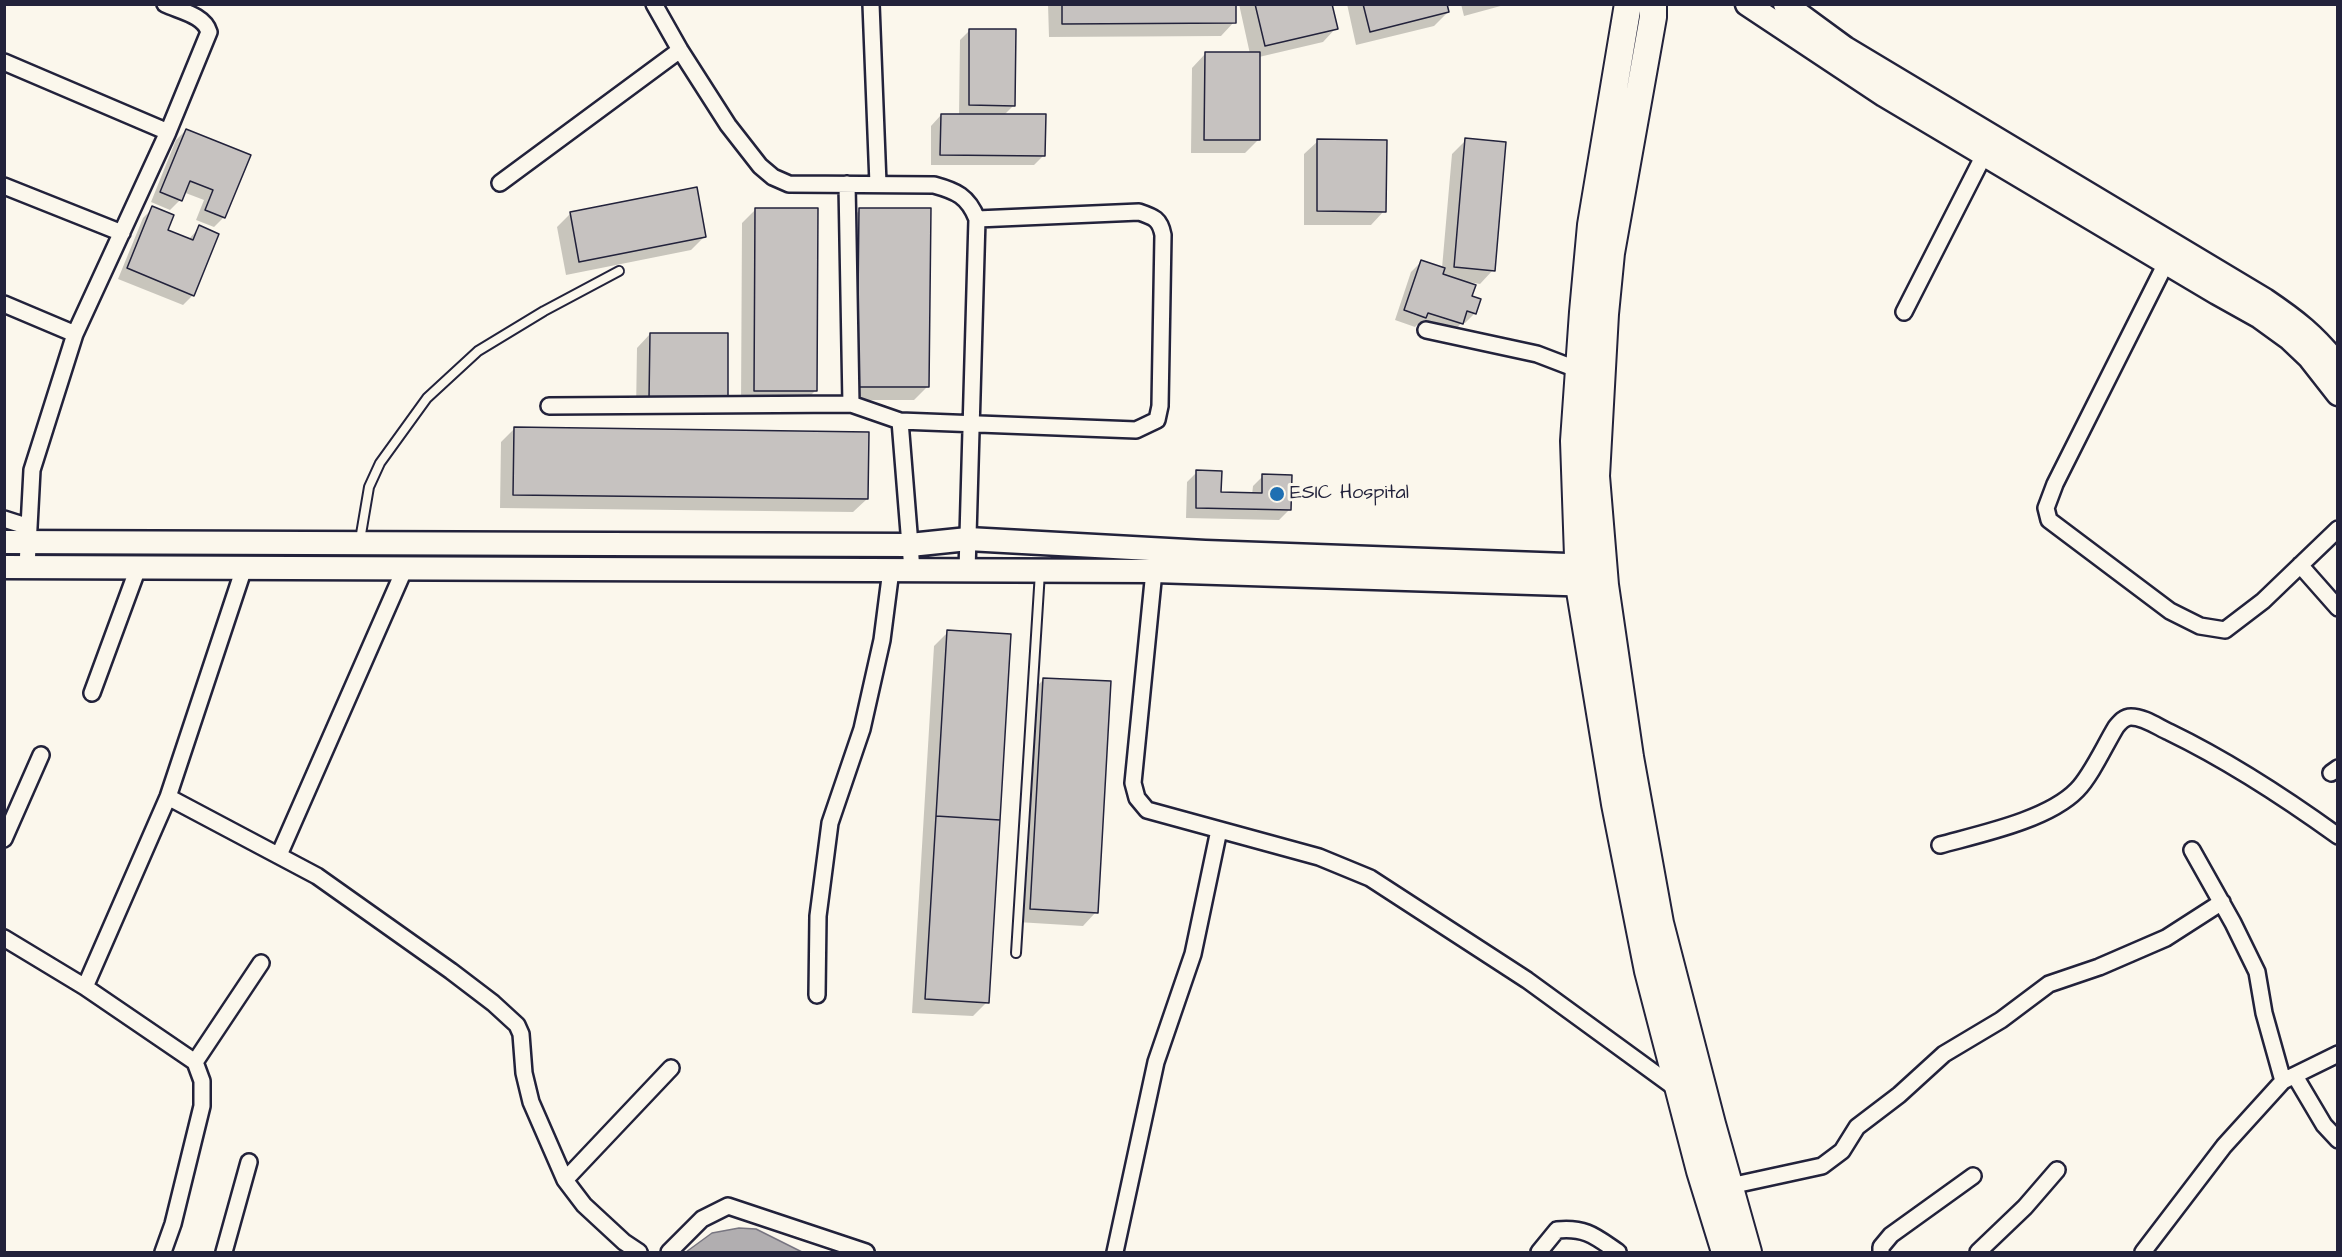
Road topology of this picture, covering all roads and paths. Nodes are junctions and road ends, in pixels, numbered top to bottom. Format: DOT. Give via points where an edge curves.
graph roads {
  1 [pos="165,4"];
  2 [pos="654,4"];
  3 [pos="871,4"];
  4 [pos="1628,4"];
  5 [pos="1653,4"];
  6 [pos="1747,4"];
  7 [pos="1785,4"];
  8 [pos="680,50"];
  9 [pos="4,62"];
  10 [pos="168,132"];
  11 [pos="1984,155"];
  12 [pos="500,183"];
  13 [pos="848,184"];
  14 [pos="878,184"];
  15 [pos="4,186"];
  16 [pos="977,219"];
  17 [pos="122,233"];
  18 [pos="2166,263"];
  19 [pos="619,271"];
  20 [pos="4,304"];
  21 [pos="1904,312"];
  22 [pos="1426,330"];
  23 [pos="75,334"];
  24 [pos="2337,365"];
  25 [pos="1590,374"];
  26 [pos="2337,394"];
  27 [pos="850,404"];
  28 [pos="549,406"];
  29 [pos="900,421"];
  30 [pos="971,423"];
  31 [pos="4,519"];
  32 [pos="2337,530"];
  33 [pos="28,534"];
  34 [pos="968,539"];
  35 [pos="4,542"];
  36 [pos="360,543"];
  37 [pos="909,545"];
  38 [pos="2300,565"];
  39 [pos="4,567"];
  40 [pos="27,567"];
  41 [pos="138,568"];
  42 [pos="244,568"];
  43 [pos="405,568"];
  44 [pos="902,570"];
  45 [pos="967,571"];
  46 [pos="1040,571"];
  47 [pos="1154,571"];
  48 [pos="1592,575"];
  49 [pos="2337,608"];
  50 [pos="92,693"];
  51 [pos="41,755"];
  52 [pos="168,797"];
  53 [pos="1220,830"];
  54 [pos="2337,836"];
  55 [pos="4,839"];
  56 [pos="1940,845"];
  57 [pos="2192,850"];
  58 [pos="279,855"];
  59 [pos="2222,902"];
  60 [pos="4,939"];
  61 [pos="1016,953"];
  62 [pos="261,963"];
  63 [pos="85,987"];
  64 [pos="817,995"];
  65 [pos="2337,1054"];
  66 [pos="195,1062"];
  67 [pos="671,1068"];
  68 [pos="2289,1078"];
  69 [pos="1678,1090"];
  70 [pos="2337,1140"];
  71 [pos="249,1162"];
  72 [pos="2057,1170"];
  73 [pos="1973,1176"];
  74 [pos="564,1180"];
  75 [pos="1730,1186"];
  76 [pos="163,1252"];
  77 [pos="225,1252"];
  78 [pos="639,1252"];
  79 [pos="669,1252"];
  80 [pos="866,1252"];
  81 [pos="1115,1252"];
  82 [pos="1539,1252"];
  83 [pos="1618,1252"];
  84 [pos="1725,1252"];
  85 [pos="1748,1252"];
  86 [pos="1881,1252"];
  87 [pos="1978,1252"];
  88 [pos="2143,1252"];
  1 -- 10 [label="street" via="199,19 209,32"];
  2 -- 8 [label="street"];
  3 -- 14 [label="street"];
  4 -- 25 [label="main road" via="1591,225"];
  5 -- 25 [label="main road"];
  6 -- 11 [label="main road" via="1884,95"];
  7 -- 24 [label="main road" via="1856,54 2265,300 2320,341"];
  8 -- 12 [label="street"];
  8 -- 13 [label="street" via="728,125 773,177 789,184"];
  9 -- 10 [label="street"];
  10 -- 17 [label="street"];
  11 -- 18 [label="main road"];
  11 -- 21 [label="street"];
  13 -- 14 [label="street"];
  13 -- 27 [label="street"];
  14 -- 16 [label="street" via="934,184 954,190 971,205"];
  15 -- 17 [label="street"];
  16 -- 30 [label="street"];
  16 -- 30 [label="street" via="1139,212 1161,223 1161,406 1157,420 1136,430"];
  17 -- 23 [label="street"];
  18 -- 26 [label="main road" via="2289,338"];
  18 -- 38 [label="street" via="2055,484 2046,508 2049,520 2170,610 2200,626 2225,630 2264,601"];
  19 -- 36 [label="lane" via="478,351 427,398 380,463 369,487"];
  20 -- 23 [label="street"];
  22 -- 25 [label="street" via="1538,354"];
  23 -- 33 [label="street" via="32,471"];
  25 -- 48 [label="main road" via="1596,476"];
  27 -- 28 [label="street"];
  27 -- 29 [label="street"];
  29 -- 30 [label="street"];
  29 -- 37 [label="street"];
  30 -- 34 [label="street"];
  31 -- 33 [label="street"];
  32 -- 38 [label="street"];
  33 -- 35 [label="main road"];
  33 -- 36 [label="main road"];
  33 -- 40 [label="street"];
  34 -- 37 [label="main road"];
  34 -- 45 [label="street"];
  34 -- 48 [label="main road"];
  36 -- 37 [label="main road"];
  37 -- 44 [label="street"];
  38 -- 49 [label="street"];
  39 -- 40 [label="main road"];
  40 -- 41 [label="main road"];
  41 -- 42 [label="main road"];
  41 -- 50 [label="street"];
  42 -- 43 [label="main road"];
  42 -- 52 [label="street"];
  43 -- 44 [label="main road"];
  43 -- 58 [label="street"];
  44 -- 45 [label="main road"];
  44 -- 64 [label="street" via="862,729 830,823 818,916"];
  45 -- 46 [label="main road"];
  46 -- 47 [label="main road"];
  46 -- 61 [label="lane"];
  47 -- 48 [label="main road"];
  47 -- 53 [label="street" via="1133,783 1137,798 1147,810"];
  48 -- 69 [label="main road" via="1619,826 1648,971"];
  48 -- 75 [label="main road" via="1660,923"];
  51 -- 55 [label="street"];
  52 -- 58 [label="street"];
  52 -- 63 [label="street"];
  53 -- 69 [label="street" via="1319,857 1370,878 1527,980"];
  53 -- 81 [label="street" via="1193,954 1156,1062"];
  54 -- 56 [label="street" via="2281,795 2204,749 2131,717 2116,726 2079,788 2056,807 2001,829"];
  57 -- 59 [label="street"];
  58 -- 74 [label="street" via="316,876 451,970 517,1026 531,1102"];
  59 -- 68 [label="street" via="2257,972 2264,1012"];
  59 -- 75 [label="street" via="2166,938 2049,984 2001,1020 1944,1054 1857,1127 1842,1151 1822,1166"];
  60 -- 63 [label="street"];
  62 -- 66 [label="street"];
  63 -- 66 [label="street"];
  65 -- 68 [label="street"];
  66 -- 76 [label="street" via="202,1081 202,1106"];
  67 -- 74 [label="street"];
  68 -- 70 [label="street"];
  68 -- 88 [label="street" via="2224,1146"];
  69 -- 84 [label="main road"];
  71 -- 77 [label="street"];
  72 -- 87 [label="street"];
  73 -- 86 [label="street" via="1891,1234"];
  74 -- 78 [label="street" via="584,1205"];
  75 -- 85 [label="main road"];
  79 -- 80 [label="street" via="702,1219 728,1206"];
  82 -- 83 [label="street" via="1557,1230 1574,1228 1590,1233"];
}
